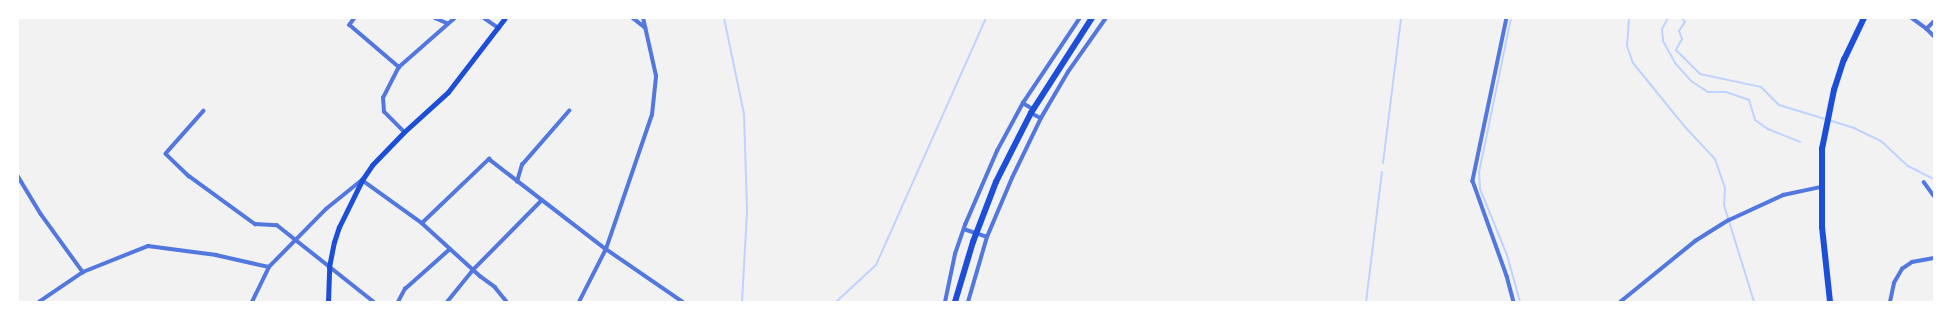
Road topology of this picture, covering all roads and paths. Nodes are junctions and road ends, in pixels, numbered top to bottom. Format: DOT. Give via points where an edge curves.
graph roads {
  1 [pos="355,18"];
  2 [pos="435,18"];
  3 [pos="455,18"];
  4 [pos="484,18"];
  5 [pos="505,18"];
  6 [pos="633,18"];
  7 [pos="643,18"];
  8 [pos="1080,18"];
  9 [pos="1092,18"];
  10 [pos="1106,18"];
  11 [pos="1507,18"];
  12 [pos="1864,18"];
  13 [pos="1912,18"];
  14 [pos="1934,22"];
  15 [pos="447,23"];
  16 [pos="499,28"];
  17 [pos="646,28"];
  18 [pos="1927,29"];
  19 [pos="1934,36"];
  20 [pos="399,67"];
  21 [pos="1023,103"];
  22 [pos="204,111"];
  23 [pos="569,111"];
  24 [pos="1032,111"];
  25 [pos="1041,118"];
  26 [pos="404,132"];
  27 [pos="18,176"];
  28 [pos="362,180"];
  29 [pos="517,182"];
  30 [pos="1924,182"];
  31 [pos="1820,186"];
  32 [pos="1934,196"];
  33 [pos="541,200"];
  34 [pos="422,223"];
  35 [pos="964,229"];
  36 [pos="976,234"];
  37 [pos="987,237"];
  38 [pos="294,240"];
  39 [pos="450,249"];
  40 [pos="606,250"];
  41 [pos="1934,258"];
  42 [pos="269,267"];
  43 [pos="329,267"];
  44 [pos="473,270"];
  45 [pos="83,272"];
  46 [pos="39,302"];
  47 [pos="252,302"];
  48 [pos="328,302"];
  49 [pos="374,302"];
  50 [pos="398,302"];
  51 [pos="447,302"];
  52 [pos="506,302"];
  53 [pos="579,302"];
  54 [pos="683,302"];
  55 [pos="945,302"];
  56 [pos="955,302"];
  57 [pos="968,302"];
  58 [pos="1514,302"];
  59 [pos="1620,302"];
  60 [pos="1830,302"];
  61 [pos="1890,302"];
  1 -- 20 [label="street" via="350,25"];
  2 -- 15 [label="street"];
  3 -- 15 [label="street"];
  4 -- 16 [label="street"];
  5 -- 16 [label="main road"];
  6 -- 17 [label="street"];
  7 -- 17 [label="street"];
  8 -- 21 [label="street"];
  9 -- 24 [label="main road"];
  10 -- 25 [label="street" via="1068,72"];
  11 -- 58 [label="street" via="1473,181"];
  12 -- 31 [label="main road" via="1844,60 1834,90 1822,149"];
  13 -- 18 [label="street"];
  14 -- 18 [label="street"];
  15 -- 20 [label="street"];
  16 -- 26 [label="main road" via="448,92"];
  17 -- 40 [label="street" via="656,76 652,115"];
  18 -- 19 [label="street"];
  20 -- 26 [label="street" via="382,98 384,112"];
  21 -- 24 [label="street"];
  21 -- 35 [label="street" via="997,151"];
  22 -- 38 [label="street" via="166,154 189,176 254,224 277,225"];
  23 -- 29 [label="street" via="522,165"];
  24 -- 25 [label="street"];
  24 -- 36 [label="main road" via="996,182"];
  25 -- 37 [label="street"];
  26 -- 28 [label="main road" via="372,165"];
  27 -- 45 [label="street" via="41,214"];
  28 -- 34 [label="street"];
  28 -- 38 [label="street" via="326,209"];
  28 -- 43 [label="main road" via="339,227"];
  29 -- 33 [label="street"];
  29 -- 34 [label="street" via="489,159"];
  30 -- 32 [label="street"];
  31 -- 59 [label="street" via="1783,195 1729,220 1695,242"];
  31 -- 60 [label="main road"];
  33 -- 40 [label="street"];
  33 -- 44 [label="street"];
  34 -- 39 [label="street"];
  35 -- 36 [label="street"];
  35 -- 55 [label="street"];
  36 -- 37 [label="street"];
  36 -- 56 [label="main road"];
  37 -- 57 [label="street"];
  38 -- 42 [label="street"];
  38 -- 43 [label="street"];
  39 -- 44 [label="street"];
  39 -- 50 [label="street" via="406,289"];
  40 -- 53 [label="street"];
  40 -- 54 [label="street"];
  41 -- 61 [label="street" via="1912,262 1902,269 1894,283"];
  42 -- 45 [label="street" via="216,255 148,246"];
  42 -- 47 [label="street"];
  43 -- 48 [label="main road"];
  43 -- 49 [label="street"];
  44 -- 51 [label="street"];
  44 -- 52 [label="street" via="495,287"];
  45 -- 46 [label="street"];
}
